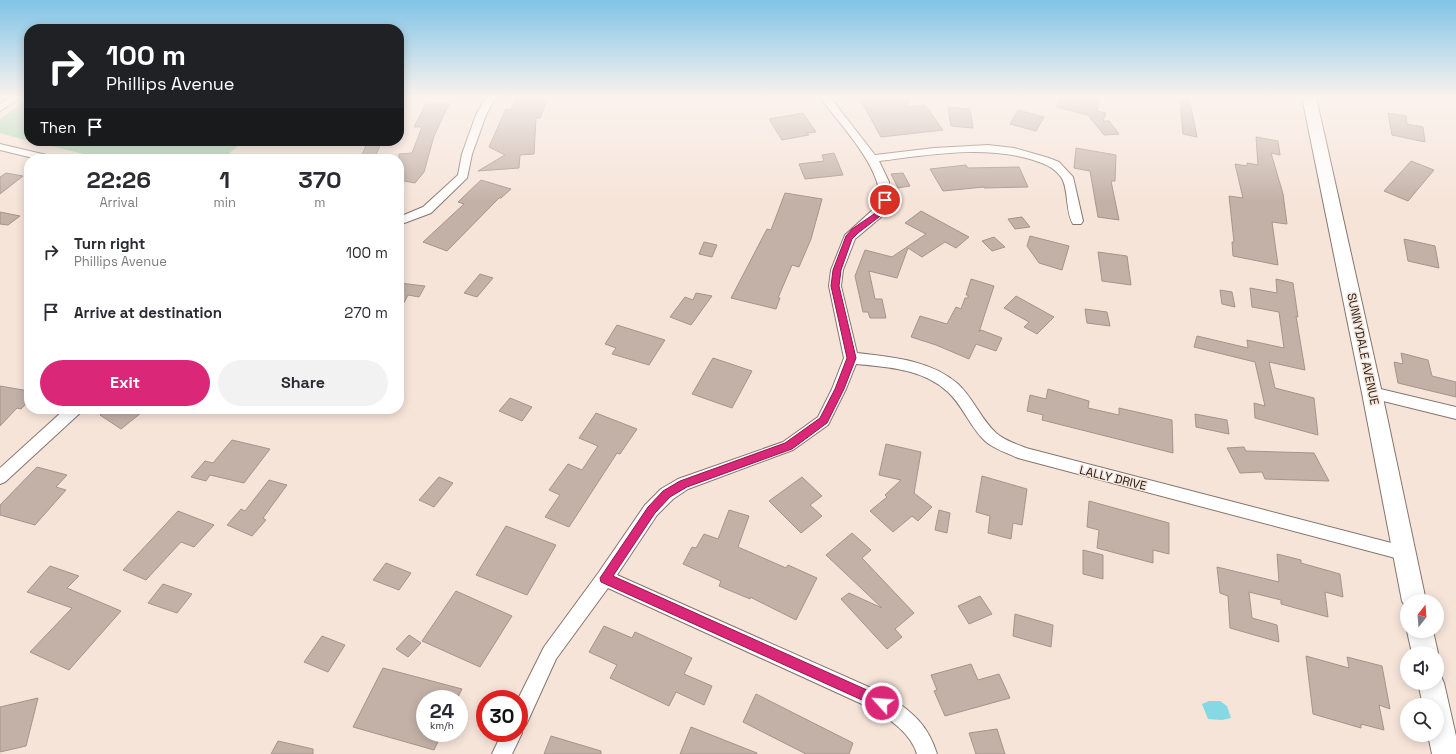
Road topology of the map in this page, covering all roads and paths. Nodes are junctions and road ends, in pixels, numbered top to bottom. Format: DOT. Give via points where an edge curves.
graph roads {
  1 [pos="475,132"];
  2 [pos="852,132"];
  3 [pos="1317,132"];
  4 [pos="0,146"];
  5 [pos="31,154"];
  6 [pos="872,159"];
  7 [pos="404,219"];
  8 [pos="1077,221"];
  9 [pos="851,358"];
  10 [pos="1372,393"];
  11 [pos="1456,413"];
  12 [pos="69,414"];
  13 [pos="0,477"];
  14 [pos="1404,553"];
  15 [pos="605,578"];
  16 [pos="1413,594"];
  17 [pos="528,699"];
  18 [pos="508,742"];
  19 [pos="1443,742"];
  20 [pos="502,754"];
  21 [pos="927,754"];
  22 [pos="1446,754"];
  1 -- 7 [label="street" via="467,154 463,176 427,210"];
  2 -- 6 [label="street"];
  3 -- 10 [label="street, SUNNYDALE AVENUE"];
  4 -- 5 [label="street"];
  6 -- 8 [label="street" via="934,151 988,148 1045,160 1055,164 1067,177"];
  6 -- 9 [label="street" via="883,182 883,207 849,238 837,270 835,286"];
  9 -- 14 [label="street, LALLY DRIVE" via="907,366 941,379 953,388 992,438 1023,454"];
  9 -- 15 [label="street" via="823,421 788,446 683,484 666,494 651,510"];
  10 -- 11 [label="street"];
  10 -- 14 [label="street, SUNNYDALE AVENUE"];
  12 -- 13 [label="street"];
  14 -- 16 [label="street, SUNNYDALE AVENUE"];
  15 -- 17 [label="street" via="550,653"];
  15 -- 21 [label="street" via="882,703 915,729"];
  18 -- 20 [label="street"];
  19 -- 22 [label="street"];
}
